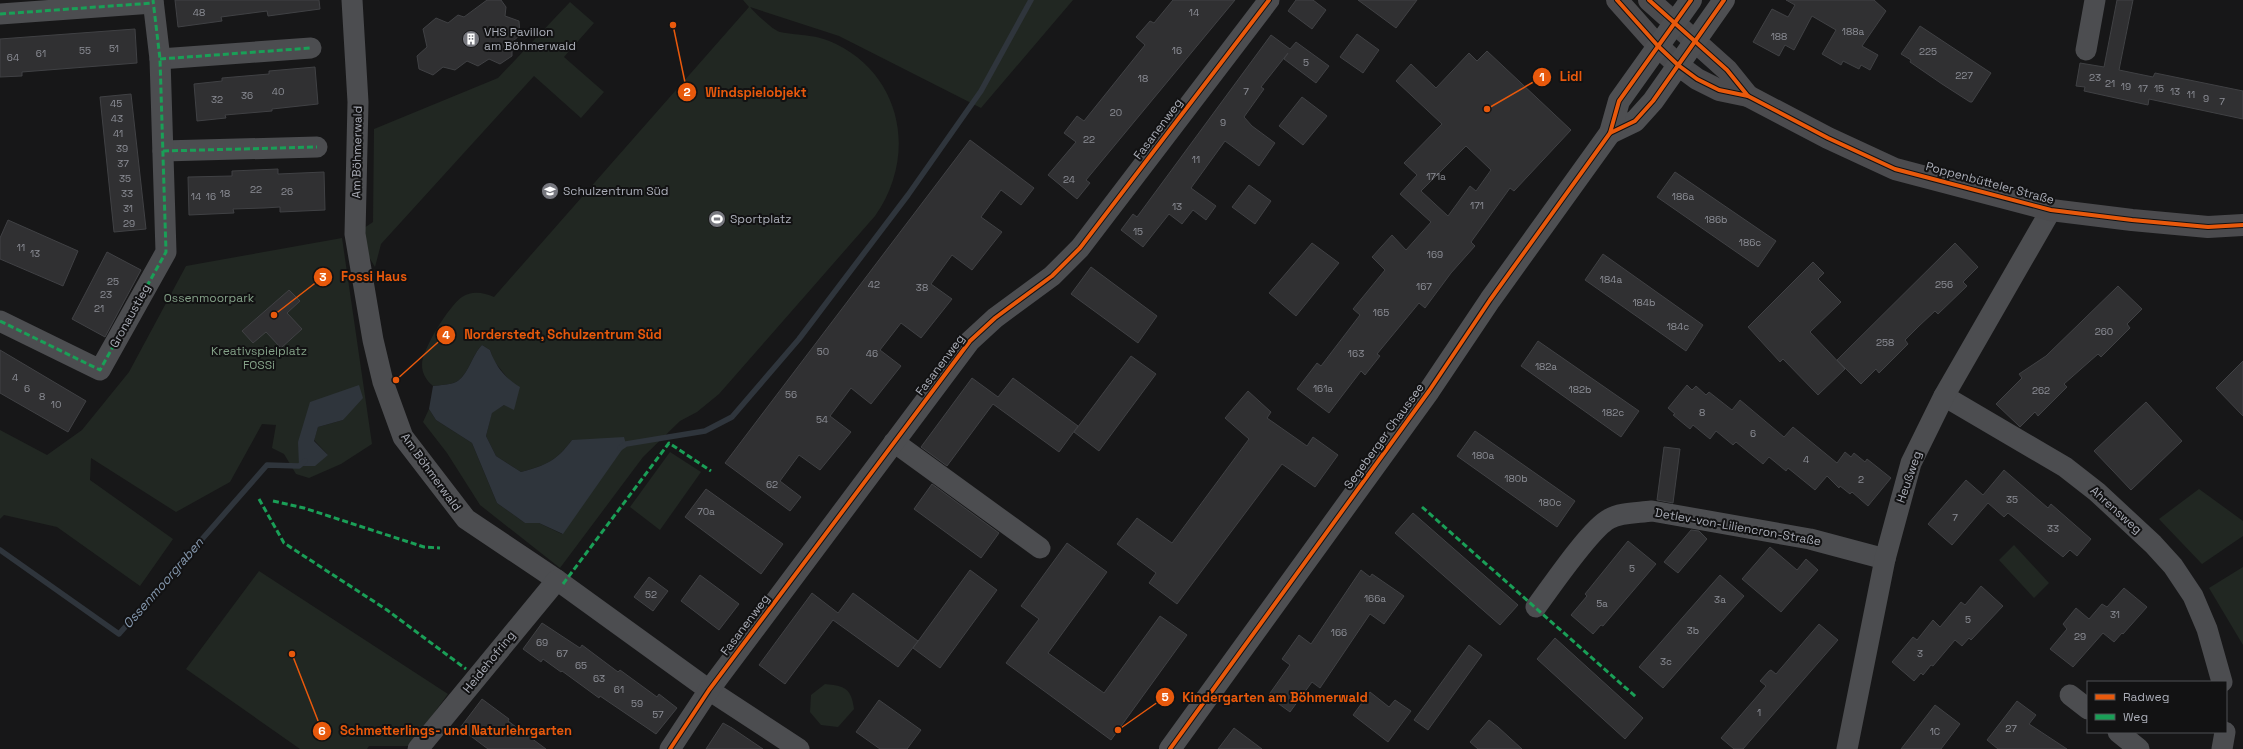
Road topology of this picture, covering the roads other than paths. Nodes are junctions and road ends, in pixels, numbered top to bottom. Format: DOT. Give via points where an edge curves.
graph roads {
  1 [pos="352,0"];
  2 [pos="1269,0"];
  3 [pos="1617,0"];
  4 [pos="1649,0"];
  5 [pos="1691,0"];
  6 [pos="1724,0"];
  7 [pos="2095,0"];
  8 [pos="153,1"];
  9 [pos="0,14"];
  10 [pos="1674,22"];
  11 [pos="1695,42"];
  12 [pos="1658,46"];
  13 [pos="311,48"];
  14 [pos="2086,50"];
  15 [pos="160,59"];
  16 [pos="1678,65"];
  17 [pos="1748,96"];
  18 [pos="1610,133"];
  19 [pos="317,147"];
  20 [pos="163,151"];
  21 [pos="2051,210"];
  22 [pos="2243,225"];
  23 [pos="0,321"];
  24 [pos="1944,396"];
  25 [pos="894,442"];
  26 [pos="1040,548"];
  27 [pos="1885,559"];
  28 [pos="557,580"];
  29 [pos="1536,608"];
  30 [pos="2222,681"];
  31 [pos="710,690"];
  32 [pos="2070,694"];
  33 [pos="2087,708"];
  34 [pos="2119,733"];
  35 [pos="2225,733"];
  36 [pos="423,747"];
  37 [pos="670,749"];
  38 [pos="800,749"];
  39 [pos="1170,749"];
  40 [pos="1847,749"];
  41 [pos="2139,749"];
  42 [pos="2222,749"];
  1 -- 28 [label="street, Am Böhmerwald" via="358,102 355,234 373,340 383,382 403,437 466,519"];
  2 -- 25 [label="street, Fasanenweg" via="1080,248 1052,276 995,318 970,341"];
  3 -- 12 [label="main road, Poppenbütteler Straße"];
  4 -- 10 [label="main road, Poppenbütteler Straße"];
  5 -- 10 [label="main road, Segeberger Chaussee"];
  6 -- 11 [label="main road, Segeberger Chaussee"];
  7 -- 14 [label="street"];
  8 -- 9 [label="street"];
  8 -- 15 [label="street, Gronaustieg"];
  10 -- 11 [label="main road, Poppenbütteler Straße"];
  10 -- 12 [label="main road, Segeberger Chaussee"];
  11 -- 16 [label="main road, Segeberger Chaussee"];
  11 -- 17 [label="main road, Poppenbütteler Straße" via="1728,70"];
  12 -- 16 [label="main road, Poppenbütteler Straße"];
  12 -- 18 [label="main road, Segeberger Chaussee" via="1619,101"];
  13 -- 15 [label="street"];
  15 -- 20 [label="street, Gronaustieg"];
  16 -- 17 [label="main road, Poppenbütteler Straße" via="1697,79 1719,90"];
  16 -- 18 [label="main road, Segeberger Chaussee" via="1653,101 1635,121"];
  17 -- 21 [label="main road, Poppenbütteler Straße" via="1828,138 1895,168"];
  18 -- 39 [label="main road, Segeberger Chaussee" via="1490,300 1429,391"];
  19 -- 20 [label="street"];
  20 -- 23 [label="street, Gronaustieg" via="166,252 100,370"];
  21 -- 22 [label="main road, Poppenbütteler Straße" via="2208,227"];
  21 -- 24 [label="street, Heußweg"];
  24 -- 27 [label="street, Heußweg" via="1911,463"];
  24 -- 30 [label="street, Ahrensweg" via="2065,467 2097,492 2154,544 2193,596 2207,629"];
  25 -- 26 [label="street"];
  25 -- 31 [label="street, Fasanenweg"];
  27 -- 29 [label="street, Detlev-von-Liliencron-Straße" via="1810,539 1659,512 1626,514 1609,519 1596,529"];
  27 -- 40 [label="street, Heußweg"];
  28 -- 31 [label="street, Am Böhmerwald"];
  28 -- 36 [label="street, Heidehofring"];
  31 -- 37 [label="street"];
  31 -- 38 [label="street, Am Böhmerwald"];
  32 -- 33 [label="street"];
  34 -- 41 [label="street"];
  35 -- 42 [label="street"];
}
